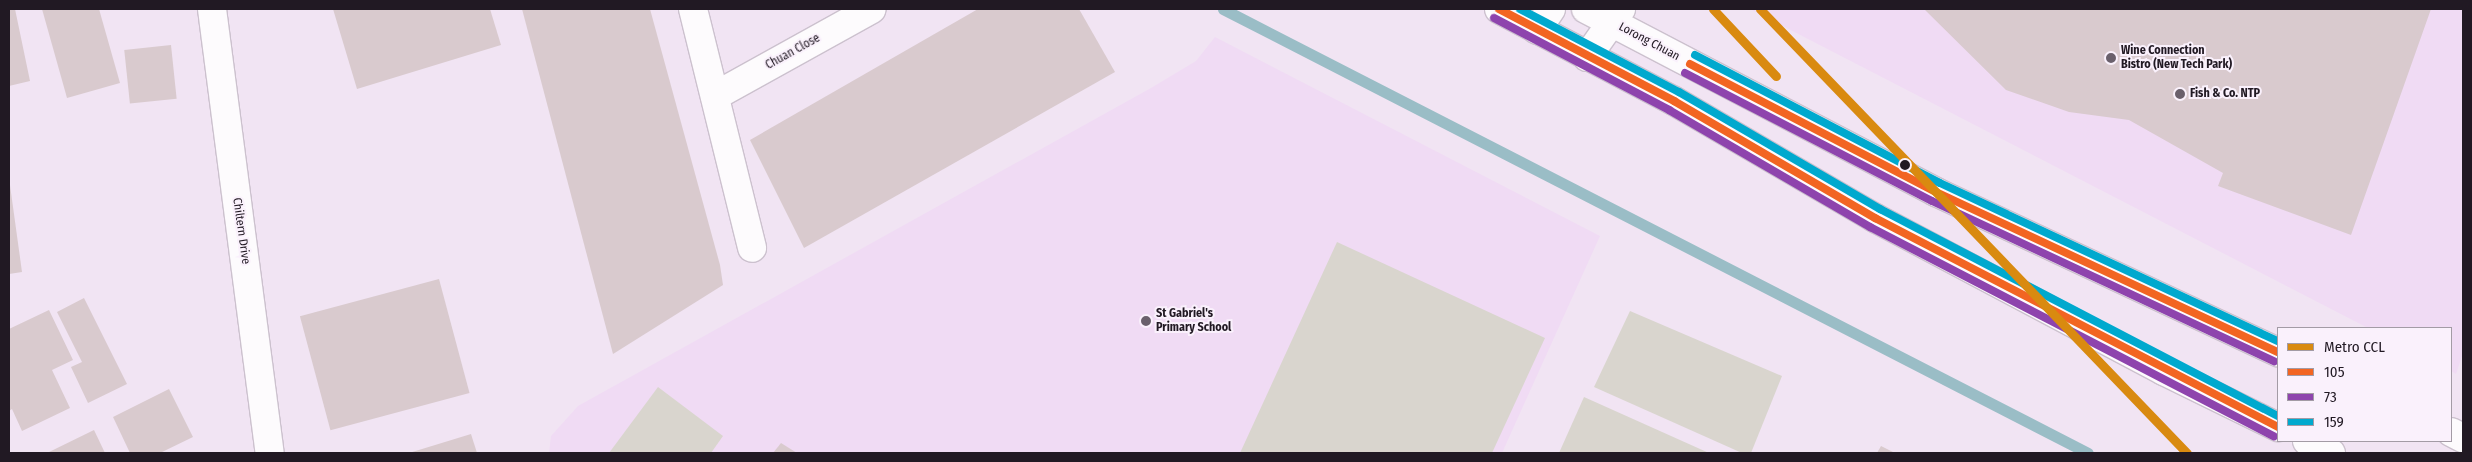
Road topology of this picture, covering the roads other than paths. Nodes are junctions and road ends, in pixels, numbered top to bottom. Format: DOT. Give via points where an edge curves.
graph roads {
  1 [pos="212,9"];
  2 [pos="693,9"];
  3 [pos="872,9"];
  4 [pos="1499,9"];
  5 [pos="1586,9"];
  6 [pos="1616,15"];
  7 [pos="1544,19"];
  8 [pos="1587,58"];
  9 [pos="715,96"];
  10 [pos="752,248"];
  11 [pos="2277,352"];
  12 [pos="2277,427"];
  13 [pos="2309,442"];
  14 [pos="2463,448"];
  15 [pos="270,453"];
  16 [pos="2331,453"];
  17 [pos="2461,453"];
  1 -- 15 [label="main road, Chiltern Drive"];
  2 -- 9 [label="main road"];
  3 -- 9 [label="main road, Chuan Close"];
  4 -- 7 [label="main road"];
  5 -- 6 [label="main road, Lorong Chuan"];
  6 -- 8 [label="main road"];
  6 -- 11 [label="main road, Lorong Chuan" via="1936,192"];
  7 -- 8 [label="main road"];
  8 -- 12 [label="main road" via="1674,101 1875,218 2164,371"];
  9 -- 10 [label="main road"];
  13 -- 16 [label="main road"];
  14 -- 17 [label="main road"];
}
